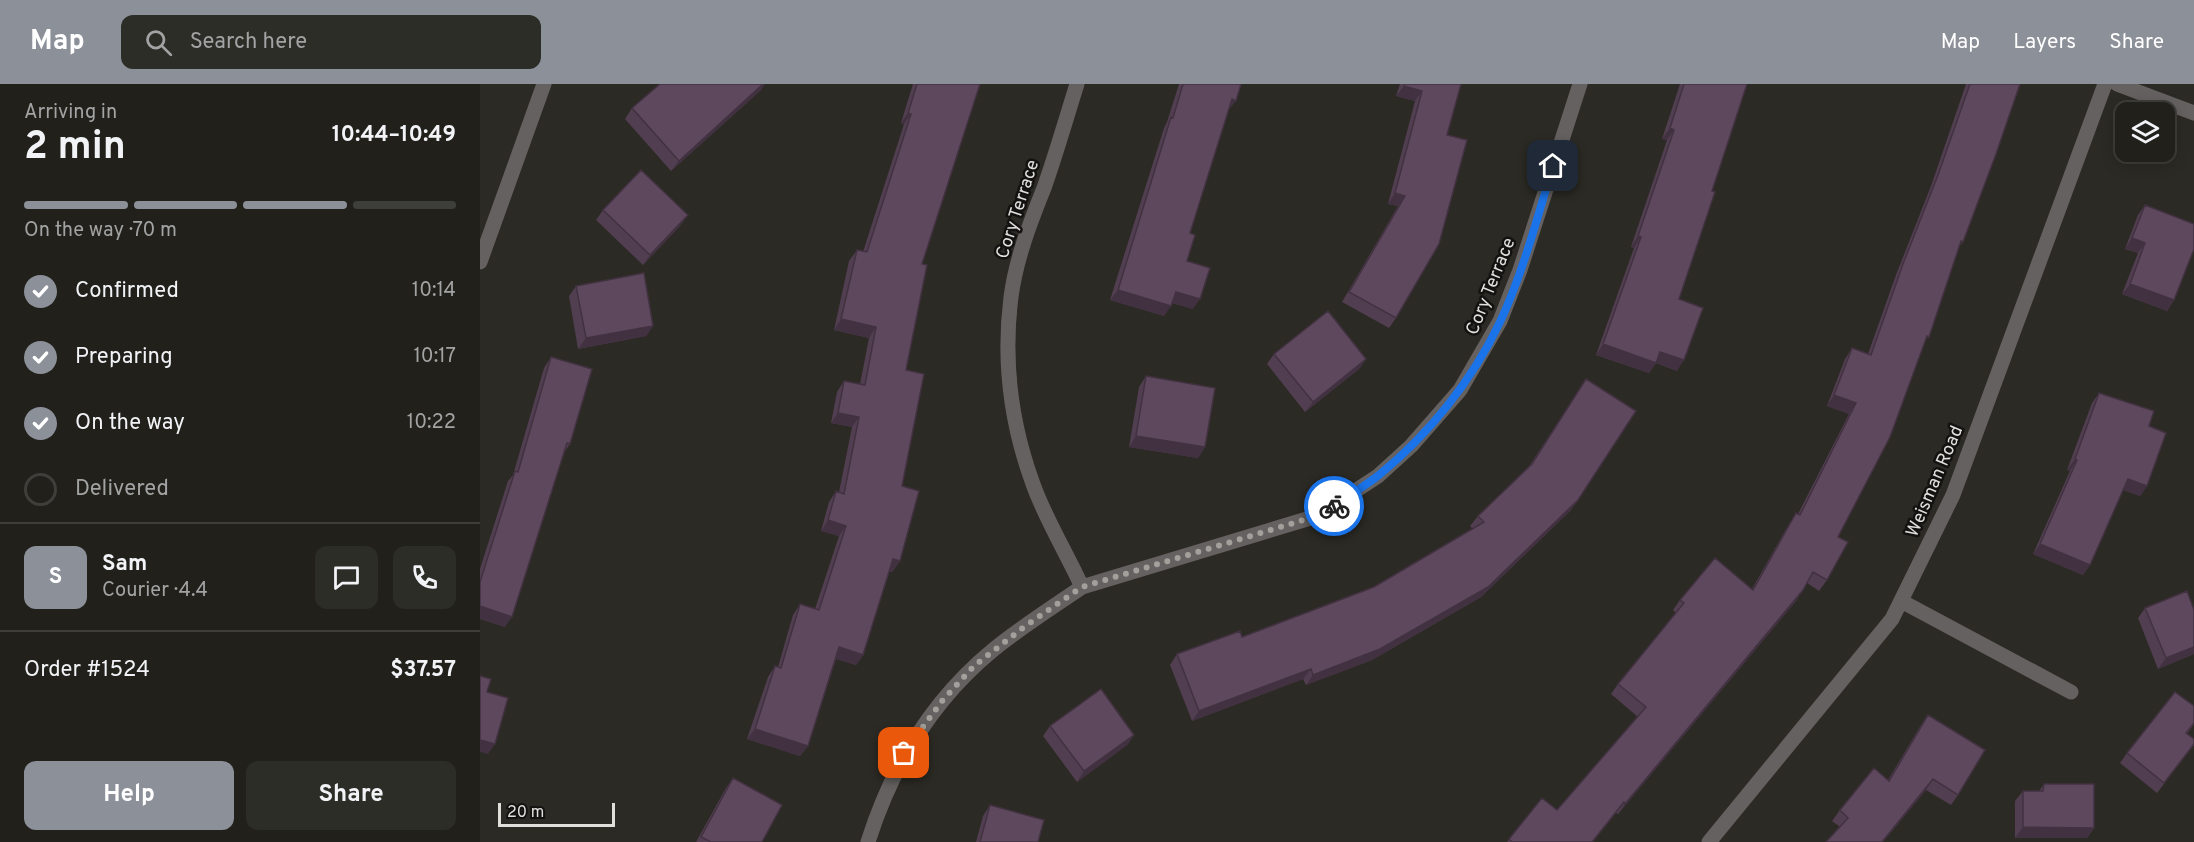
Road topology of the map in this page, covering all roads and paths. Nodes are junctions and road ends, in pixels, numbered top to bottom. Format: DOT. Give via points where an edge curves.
graph roads {
  1 [pos="544,84"];
  2 [pos="1077,84"];
  3 [pos="1580,84"];
  4 [pos="2104,84"];
  5 [pos="2117,84"];
  6 [pos="2194,113"];
  7 [pos="480,262"];
  8 [pos="1082,587"];
  9 [pos="1901,601"];
  10 [pos="2071,692"];
  11 [pos="868,842"];
  12 [pos="1709,842"];
  1 -- 7 [label="street"];
  2 -- 8 [label="street, Cory Terrace" via="1027,229 1011,295 1008,381 1018,437 1033,487"];
  3 -- 8 [label="street, Cory Terrace" via="1500,321 1460,390 1411,446 1378,476 1317,516"];
  4 -- 9 [label="street, Weisman Road" via="1953,495"];
  5 -- 6 [label="street"];
  8 -- 11 [label="street, Cory Terrace" via="994,649 942,701 904,753 878,808"];
  9 -- 10 [label="street"];
  9 -- 12 [label="street, Weisman Road" via="1892,619"];
}
